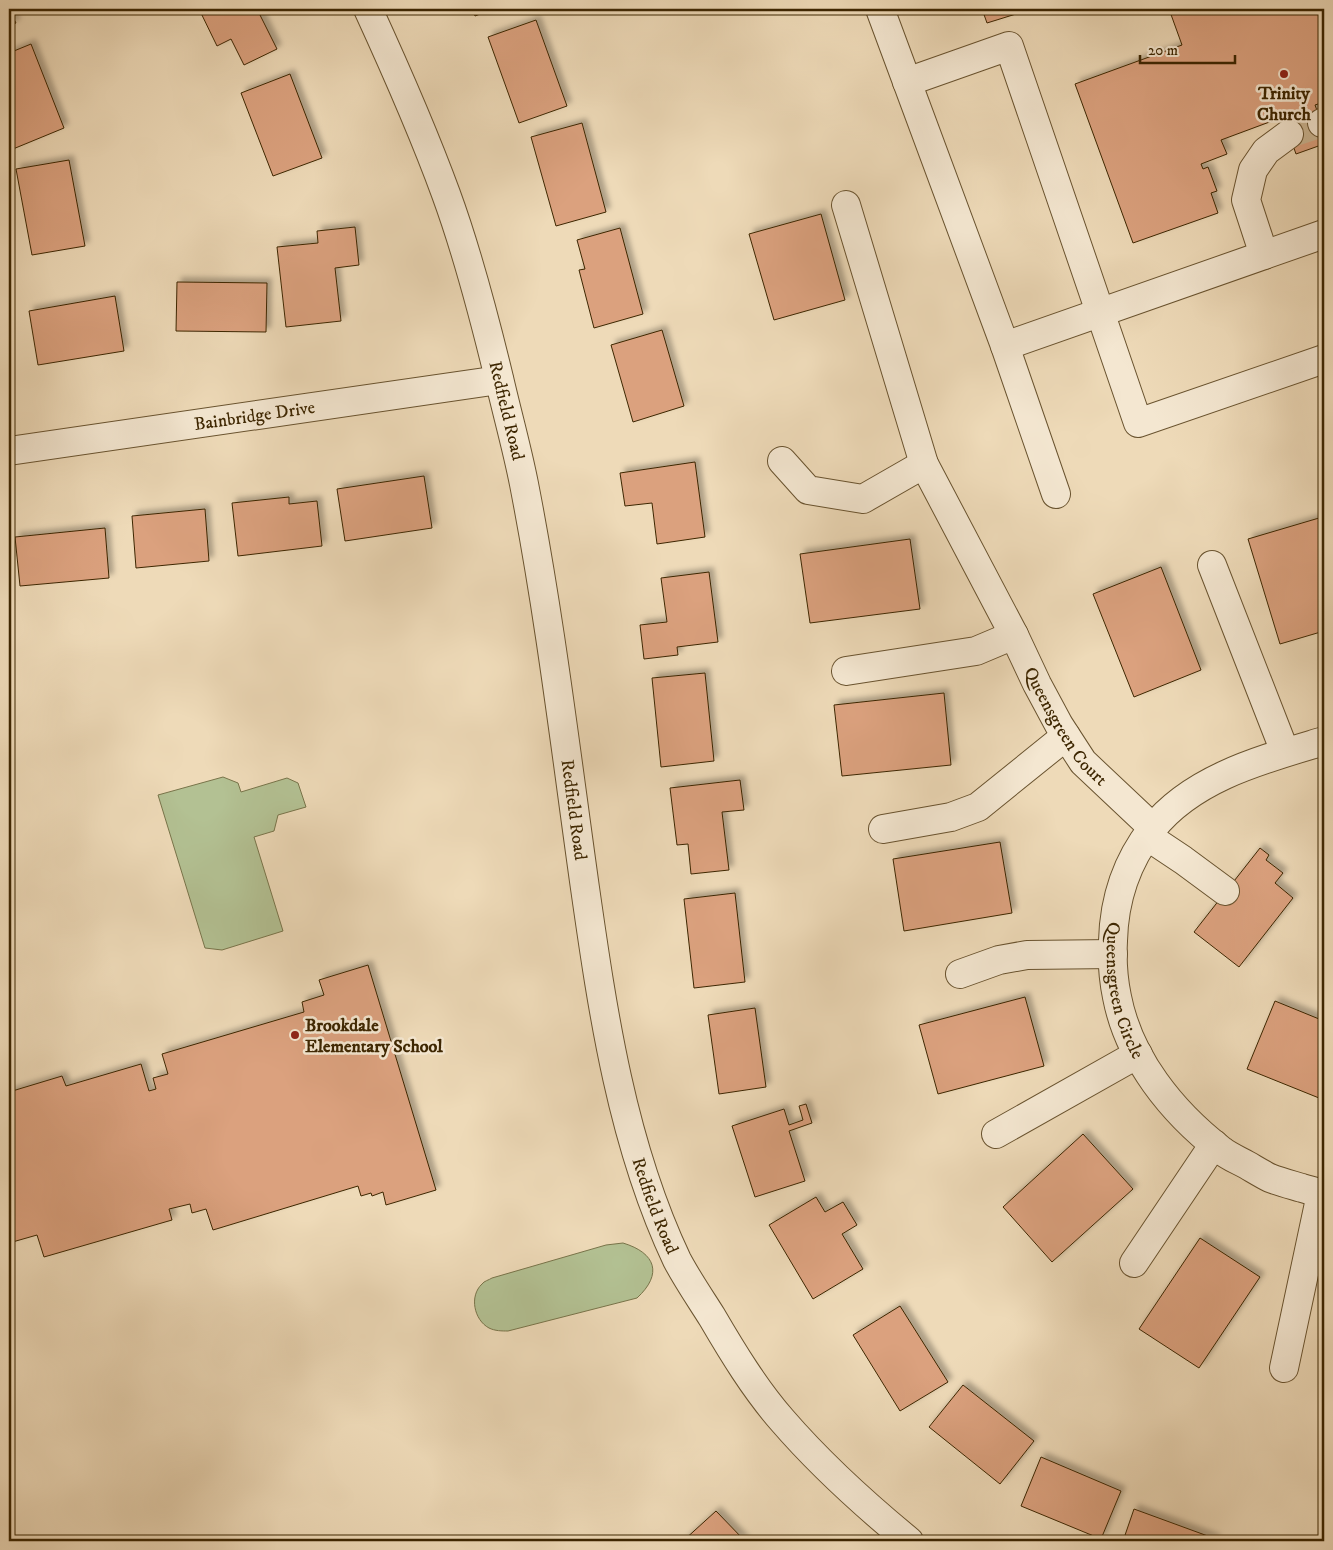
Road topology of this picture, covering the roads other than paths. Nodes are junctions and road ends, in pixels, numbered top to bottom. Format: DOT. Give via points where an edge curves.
graph roads {
  1 [pos="368,9"];
  2 [pos="880,9"];
  3 [pos="907,82"];
  4 [pos="1289,134"];
  5 [pos="846,206"];
  6 [pos="1324,234"];
  7 [pos="1264,255"];
  8 [pos="1102,312"];
  9 [pos="1004,346"];
  10 [pos="1324,359"];
  11 [pos="499,380"];
  12 [pos="9,452"];
  13 [pos="782,461"];
  14 [pos="924,464"];
  15 [pos="1056,494"];
  16 [pos="1212,565"];
  17 [pos="1014,635"];
  18 [pos="846,671"];
  19 [pos="1066,736"];
  20 [pos="1324,741"];
  21 [pos="1285,752"];
  22 [pos="883,829"];
  23 [pos="1150,832"];
  24 [pos="1225,891"];
  25 [pos="1113,954"];
  26 [pos="960,974"];
  27 [pos="1138,1054"];
  28 [pos="996,1134"];
  29 [pos="1214,1144"];
  30 [pos="1323,1194"];
  31 [pos="1134,1263"];
  32 [pos="1284,1368"];
  33 [pos="909,1541"];
  1 -- 11 [label="street, Redfield Road" via="412,107 447,197 476,284"];
  2 -- 3 [label="street"];
  3 -- 8 [label="street" via="1009,46"];
  3 -- 9 [label="street"];
  4 -- 7 [label="street" via="1266,151 1253,170 1246,200"];
  5 -- 14 [label="street, Queensgreen Court"];
  6 -- 7 [label="street"];
  7 -- 8 [label="street"];
  8 -- 9 [label="street"];
  8 -- 10 [label="street" via="1138,423"];
  9 -- 15 [label="street"];
  11 -- 12 [label="street, Bainbridge Drive"];
  11 -- 33 [label="street, Redfield Road" via="524,483 543,595 592,936 614,1061 644,1176 679,1263 744,1370 780,1418 812,1453"];
  13 -- 14 [label="street" via="808,490 863,498"];
  14 -- 17 [label="street, Queensgreen Court"];
  16 -- 21 [label="street"];
  17 -- 18 [label="street" via="976,652"];
  17 -- 19 [label="street, Queensgreen Court"];
  19 -- 22 [label="street" via="978,807 951,817"];
  19 -- 23 [label="street, Queensgreen Court" via="1083,762"];
  20 -- 21 [label="street, Queensgreen Circle"];
  21 -- 23 [label="street, Queensgreen Circle" via="1230,772 1190,794"];
  23 -- 24 [label="street, Queensgreen Court"];
  23 -- 25 [label="street, Queensgreen Circle" via="1131,862 1119,891 1113,921"];
  25 -- 26 [label="street" via="1027,955 999,960"];
  25 -- 27 [label="street, Queensgreen Circle" via="1117,998"];
  27 -- 28 [label="street"];
  27 -- 29 [label="street, Queensgreen Circle" via="1171,1104"];
  29 -- 30 [label="street, Queensgreen Circle" via="1270,1178"];
  29 -- 31 [label="street"];
  30 -- 32 [label="street"];
}
